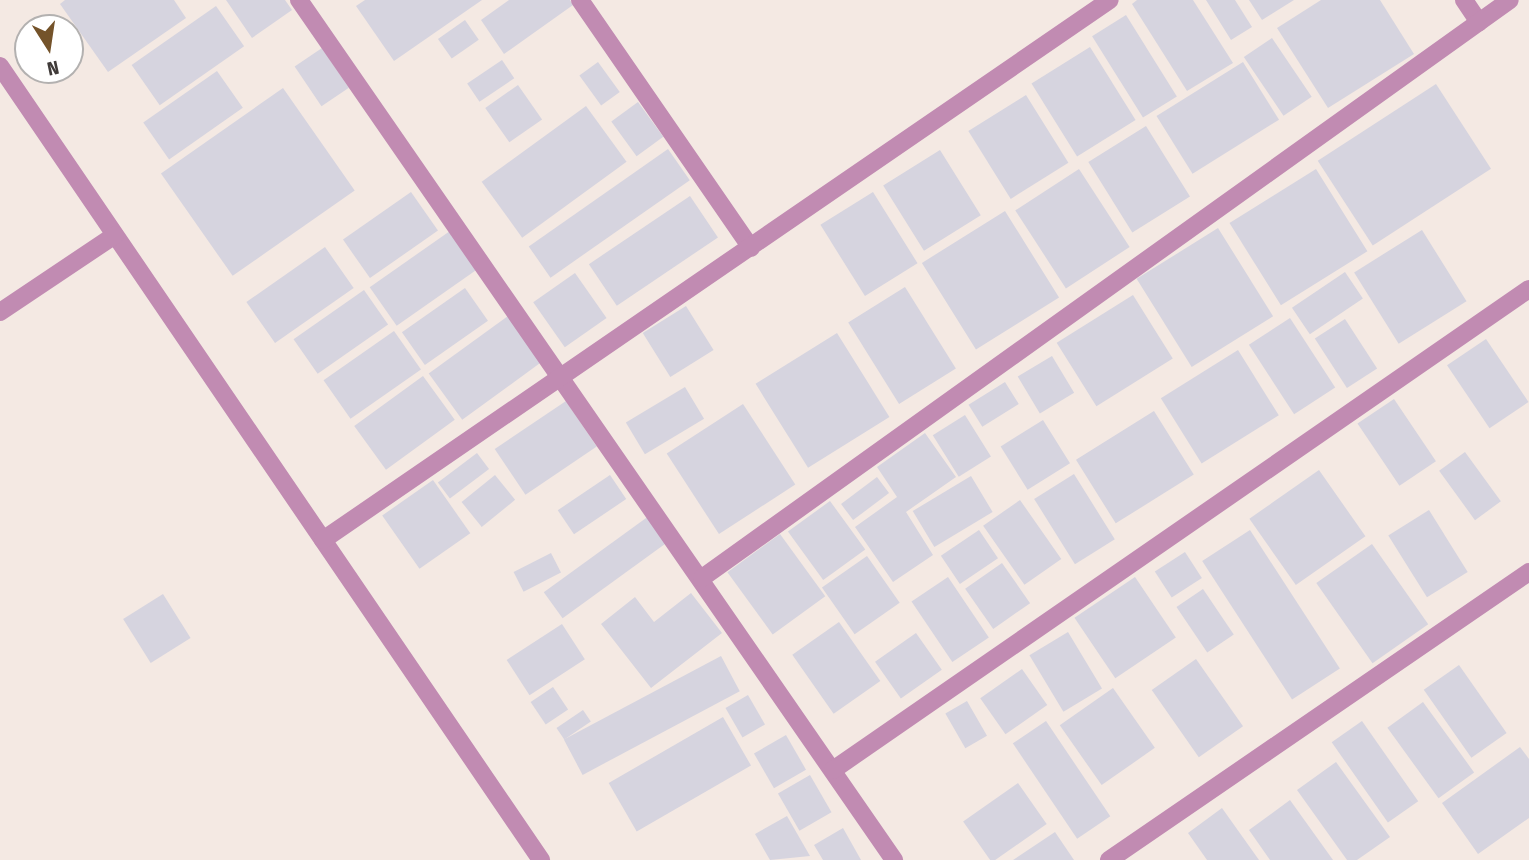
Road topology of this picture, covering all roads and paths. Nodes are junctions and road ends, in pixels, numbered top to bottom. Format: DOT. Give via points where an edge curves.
graph roads {
  1 [pos="299,0"];
  2 [pos="580,0"];
  3 [pos="1110,0"];
  4 [pos="1464,0"];
  5 [pos="1510,0"];
  6 [pos="1479,22"];
  7 [pos="0,66"];
  8 [pos="115,235"];
  9 [pos="751,248"];
  10 [pos="1529,289"];
  11 [pos="0,312"];
  12 [pos="564,378"];
  13 [pos="323,540"];
  14 [pos="1529,572"];
  15 [pos="702,578"];
  16 [pos="833,771"];
  17 [pos="541,860"];
  18 [pos="894,860"];
  19 [pos="1109,860"];
  1 -- 12 [label="street"];
  2 -- 9 [label="street"];
  3 -- 9 [label="street"];
  4 -- 6 [label="street"];
  5 -- 6 [label="street"];
  6 -- 15 [label="street"];
  7 -- 8 [label="street"];
  8 -- 11 [label="street"];
  8 -- 13 [label="street"];
  9 -- 12 [label="street"];
  10 -- 16 [label="street"];
  12 -- 13 [label="street"];
  12 -- 15 [label="street"];
  13 -- 17 [label="street"];
  14 -- 19 [label="street"];
  15 -- 16 [label="street"];
  16 -- 18 [label="street"];
}
